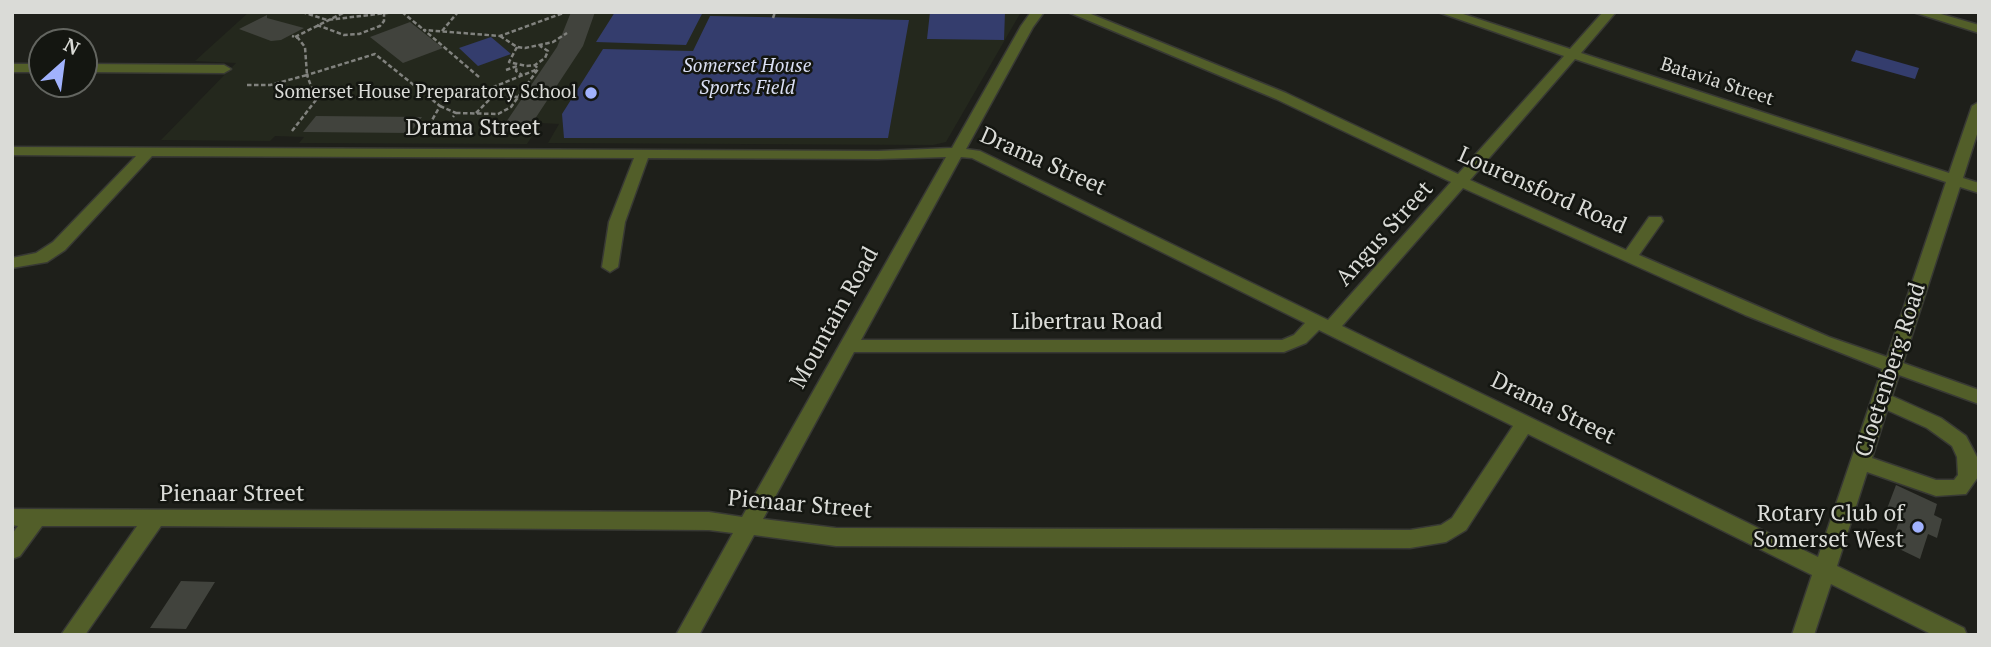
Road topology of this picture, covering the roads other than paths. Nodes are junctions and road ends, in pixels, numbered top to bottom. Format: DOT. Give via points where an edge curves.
graph roads {
  1 [pos="1061,12"];
  2 [pos="1444,12"];
  3 [pos="1610,12"];
  4 [pos="1919,12"];
  5 [pos="1050,13"];
  6 [pos="1082,14"];
  7 [pos="1033,16"];
  8 [pos="1979,29"];
  9 [pos="1572,55"];
  10 [pos="98,68"];
  11 [pos="224,69"];
  12 [pos="1979,106"];
  13 [pos="290,133"];
  14 [pos="178,139"];
  15 [pos="12,151"];
  16 [pos="157,151"];
  17 [pos="276,152"];
  18 [pos="956,152"];
  19 [pos="643,153"];
  20 [pos="1953,180"];
  21 [pos="1461,182"];
  22 [pos="1979,188"];
  23 [pos="1655,220"];
  24 [pos="1629,257"];
  25 [pos="12,263"];
  26 [pos="610,267"];
  27 [pos="1325,324"];
  28 [pos="847,346"];
  29 [pos="1892,367"];
  30 [pos="1979,397"];
  31 [pos="1881,400"];
  32 [pos="1525,423"];
  33 [pos="1861,462"];
  34 [pos="12,517"];
  35 [pos="37,517"];
  36 [pos="155,518"];
  37 [pos="748,526"];
  38 [pos="12,550"];
  39 [pos="1824,570"];
  40 [pos="72,635"];
  41 [pos="687,635"];
  42 [pos="1803,635"];
  43 [pos="1956,635"];
  1 -- 6 [label="street, Lourensford Road"];
  2 -- 9 [label="street, Batavia Street"];
  3 -- 9 [label="street, Angus Street"];
  4 -- 8 [label="street"];
  5 -- 7 [label="street"];
  6 -- 21 [label="street, Lourensford Road" via="1281,96"];
  7 -- 18 [label="street, Mountain Road"];
  9 -- 20 [label="street, Batavia Street"];
  9 -- 21 [label="street, Angus Street"];
  10 -- 11 [label="street"];
  12 -- 20 [label="street, Cloetenberg Road"];
  13 -- 17 [label="street"];
  14 -- 16 [label="street"];
  15 -- 16 [label="street, Drama Street"];
  16 -- 17 [label="street, Drama Street"];
  16 -- 25 [label="street" via="60,246 41,258"];
  17 -- 19 [label="street, Drama Street"];
  18 -- 19 [label="street, Drama Street"];
  18 -- 27 [label="street, Drama Street" via="983,157"];
  18 -- 28 [label="street, Mountain Road"];
  19 -- 26 [label="street" via="617,222"];
  20 -- 22 [label="street, Batavia Street"];
  20 -- 29 [label="street, Cloetenberg Road"];
  21 -- 24 [label="street, Lourensford Road"];
  21 -- 27 [label="street, Angus Street"];
  23 -- 24 [label="street"];
  24 -- 29 [label="street, Lourensford Road"];
  27 -- 28 [label="street, Libertrau Road" via="1284,346"];
  27 -- 32 [label="street, Drama Street"];
  28 -- 37 [label="street, Mountain Road"];
  29 -- 30 [label="street, Lourensford Road"];
  29 -- 31 [label="street, Cloetenberg Road"];
  31 -- 33 [label="street, Cloetenberg Road"];
  31 -- 33 [label="street" via="1934,423 1959,441 1967,457 1968,477 1959,488 1936,488"];
  32 -- 37 [label="street, Pienaar Street" via="1460,524 1431,537 835,537"];
  32 -- 39 [label="street, Drama Street"];
  33 -- 39 [label="street, Cloetenberg Road"];
  34 -- 35 [label="street, Pienaar Street"];
  35 -- 36 [label="street, Pienaar Street"];
  35 -- 38 [label="street"];
  36 -- 37 [label="street, Pienaar Street" via="709,521"];
  36 -- 40 [label="street"];
  37 -- 41 [label="street, Mountain Road"];
  39 -- 42 [label="street, Cloetenberg Road"];
  39 -- 43 [label="street, Drama Street"];
}
